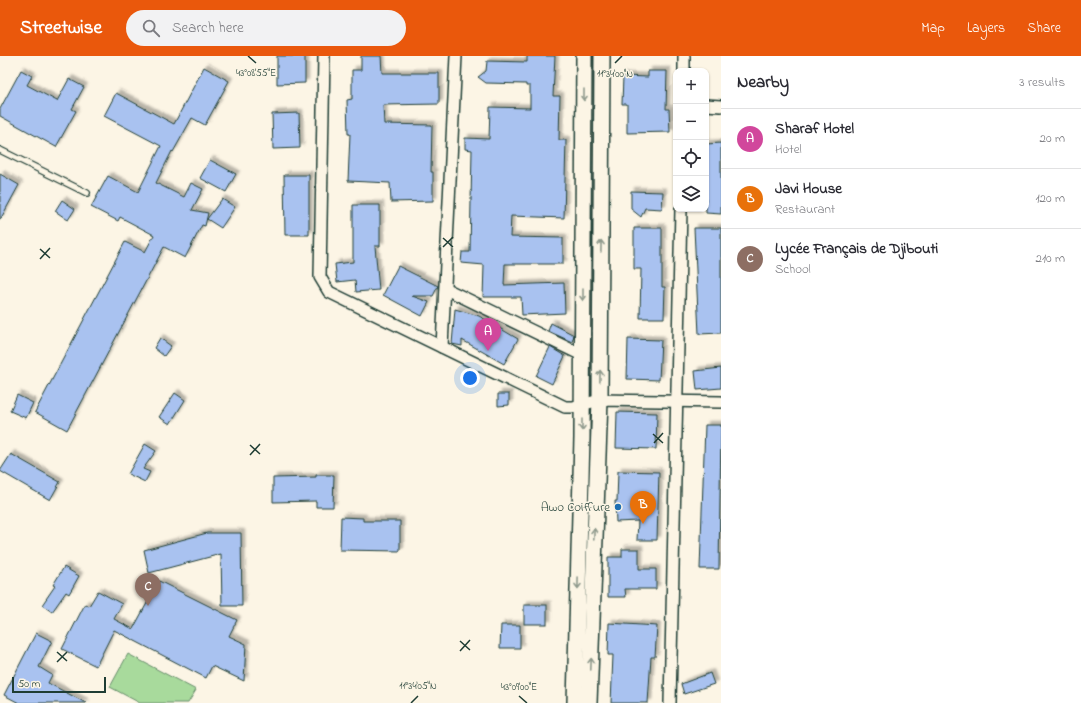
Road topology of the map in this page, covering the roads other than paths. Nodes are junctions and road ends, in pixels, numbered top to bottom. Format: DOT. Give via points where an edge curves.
graph roads {
  1 [pos="324,56"];
  2 [pos="456,56"];
  3 [pos="584,56"];
  4 [pos="602,56"];
  5 [pos="684,56"];
  6 [pos="684,68"];
  7 [pos="709,105"];
  8 [pos="721,106"];
  9 [pos="0,150"];
  10 [pos="87,193"];
  11 [pos="681,212"];
  12 [pos="446,289"];
  13 [pos="442,347"];
  14 [pos="582,355"];
  15 [pos="600,400"];
  16 [pos="676,400"];
  17 [pos="721,402"];
  18 [pos="582,406"];
  19 [pos="575,703"];
  20 [pos="589,703"];
  21 [pos="670,703"];
  1 -- 13 [label="street" via="320,277 329,292"];
  2 -- 12 [label="street"];
  3 -- 14 [label="street, one-way"];
  15 -- 4 [label="street, one-way"];
  5 -- 6 [label="street"];
  7 -- 8 [label="street"];
  9 -- 10 [label="lane"];
  11 -- 16 [label="street"];
  12 -- 13 [label="street"];
  12 -- 14 [label="street"];
  13 -- 18 [label="street" via="565,407"];
  14 -- 18 [label="street"];
  15 -- 16 [label="street"];
  15 -- 18 [label="street"];
  20 -- 15 [label="street, one-way"];
  16 -- 17 [label="street"];
  16 -- 21 [label="street"];
  18 -- 19 [label="street, one-way"];
}
